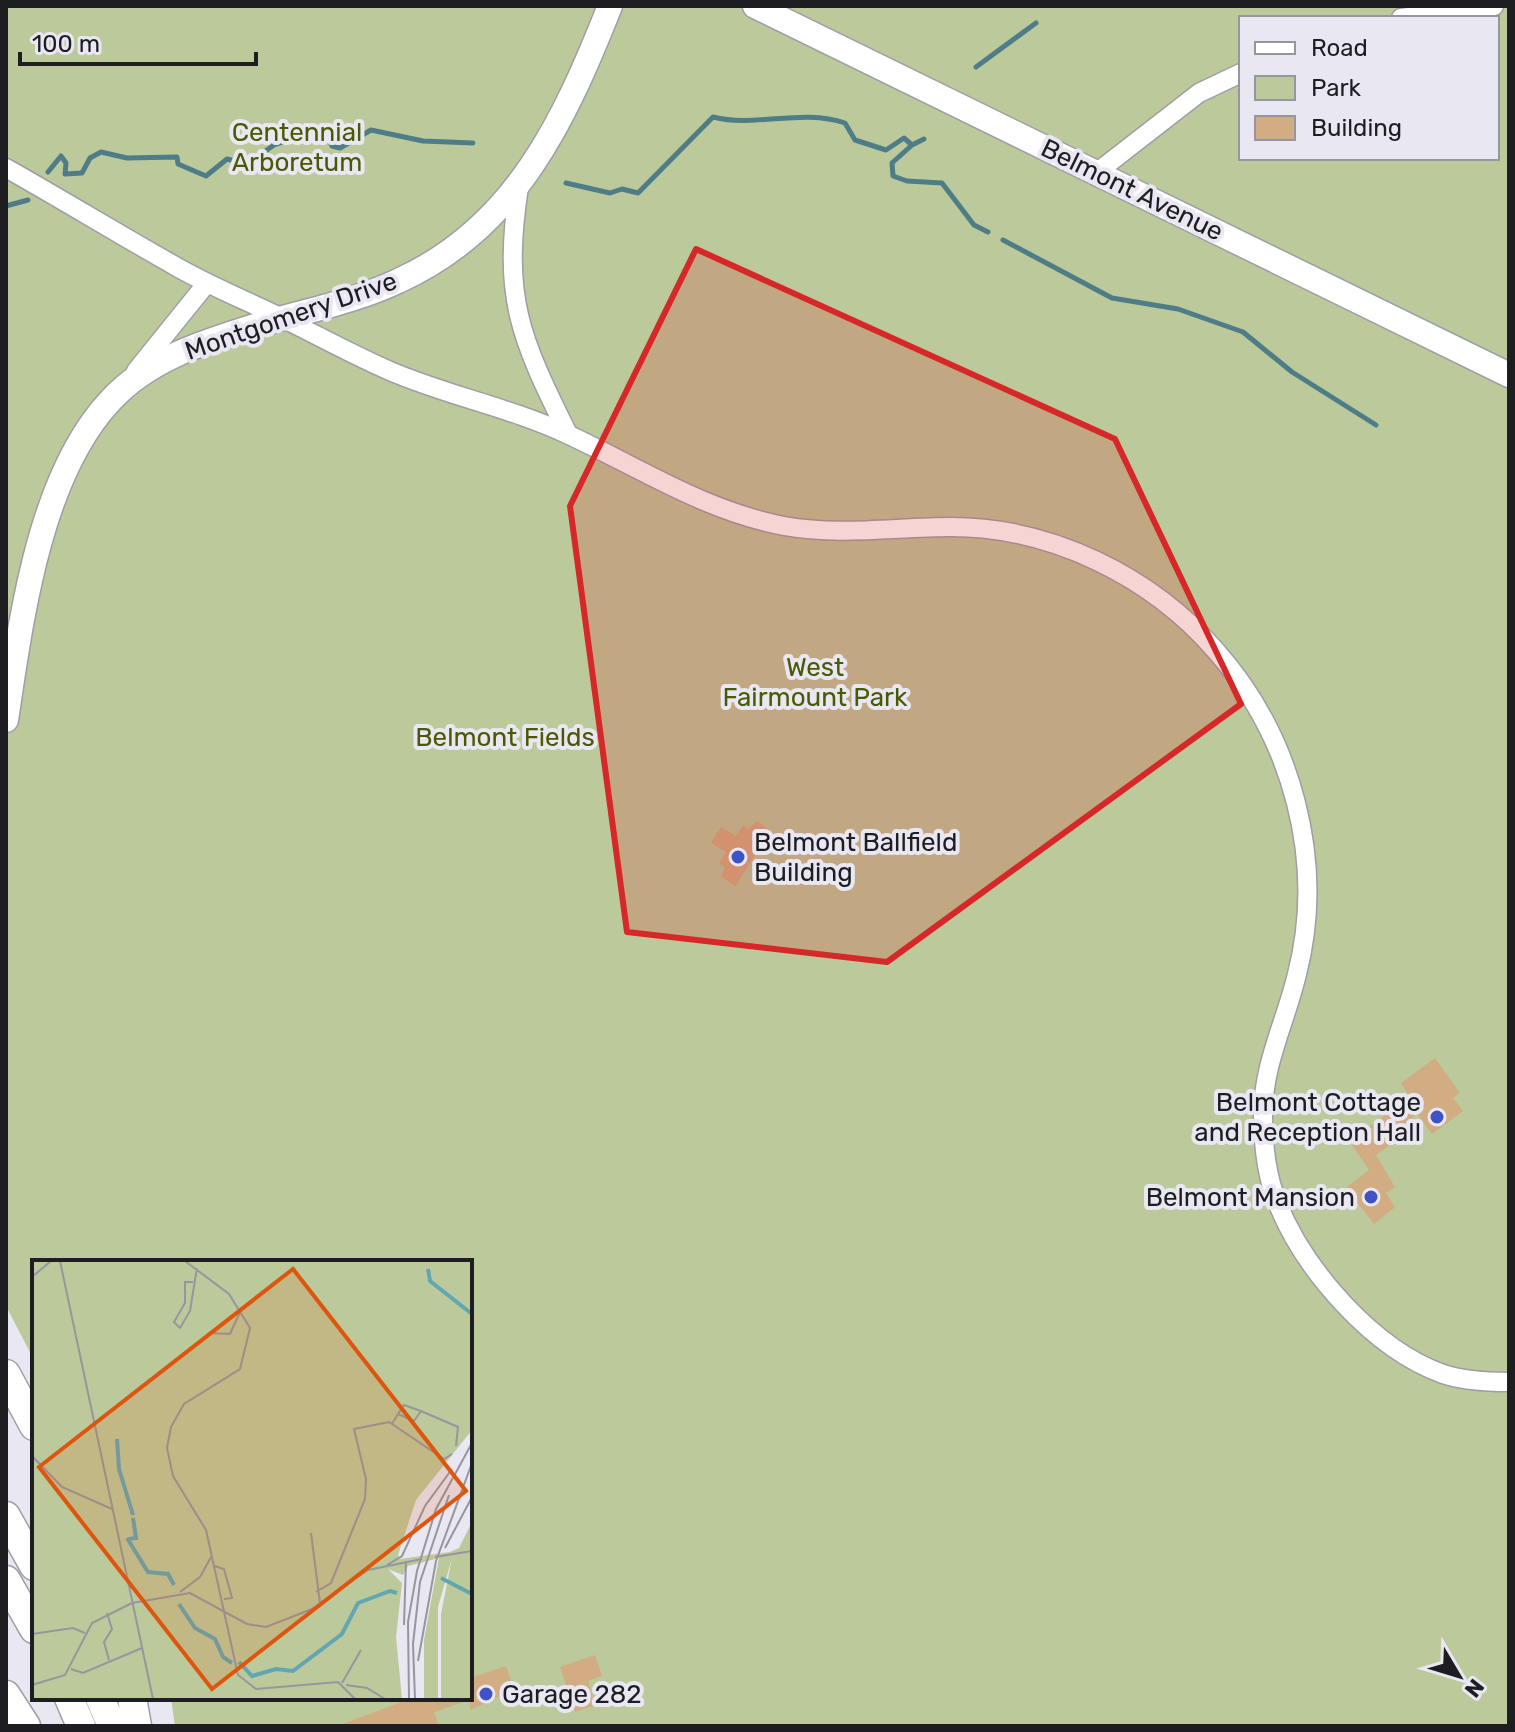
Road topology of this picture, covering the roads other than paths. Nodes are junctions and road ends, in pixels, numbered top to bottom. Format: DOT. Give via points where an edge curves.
graph roads {
  1 [pos="610,6"];
  2 [pos="755,6"];
  3 [pos="1494,6"];
  4 [pos="1416,16"];
  5 [pos="1239,74"];
  6 [pos="6,168"];
  7 [pos="1096,173"];
  8 [pos="519,187"];
  9 [pos="207,283"];
  10 [pos="283,318"];
  11 [pos="1509,375"];
  12 [pos="124,386"];
  13 [pos="568,434"];
  14 [pos="6,720"];
  15 [pos="6,1374"];
  16 [pos="1509,1382"];
  17 [pos="32,1422"];
  18 [pos="6,1516"];
  19 [pos="32,1562"];
  20 [pos="6,1580"];
  21 [pos="32,1626"];
  22 [pos="6,1695"];
  23 [pos="70,1700"];
  24 [pos="101,1700"];
  25 [pos="132,1700"];
  26 [pos="26,1726"];
  27 [pos="81,1726"];
  28 [pos="112,1726"];
  29 [pos="137,1726"];
  1 -- 8 [label="main road, Montgomery Drive" via="561,120"];
  2 -- 7 [label="main road, Belmont Avenue"];
  3 -- 4 [label="street"];
  5 -- 7 [label="street" via="1199,93"];
  6 -- 9 [label="street"];
  7 -- 11 [label="main road, Belmont Avenue"];
  8 -- 10 [label="main road, Montgomery Drive" via="474,233 420,270 361,296"];
  8 -- 13 [label="street" via="512,253 518,320"];
  9 -- 10 [label="street"];
  9 -- 12 [label="street, Montgomery Drive"];
  10 -- 12 [label="main road, Montgomery Drive" via="187,350"];
  10 -- 13 [label="street" via="396,374"];
  12 -- 14 [label="main road, Montgomery Drive" via="86,434 51,514 24,612"];
  13 -- 16 [label="street" via="668,487 782,525 867,532 954,527 1059,546 1127,577 1193,627 1230,668 1263,718 1287,772 1300,823 1307,886 1305,938 1263,1098 1264,1150 1276,1199 1295,1237 1337,1295 1385,1343 1441,1374"];
  15 -- 17 [label="highway"];
  18 -- 19 [label="highway"];
  20 -- 21 [label="highway"];
  22 -- 26 [label="highway"];
  23 -- 27 [label="highway"];
  24 -- 28 [label="highway"];
  25 -- 29 [label="highway"];
}
